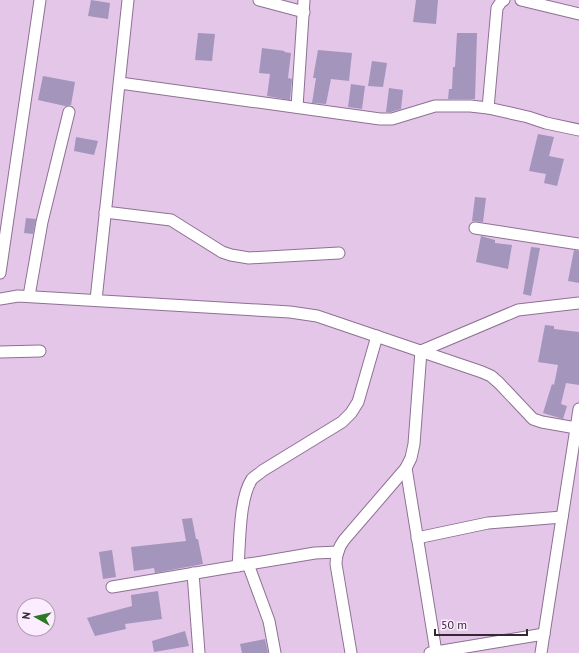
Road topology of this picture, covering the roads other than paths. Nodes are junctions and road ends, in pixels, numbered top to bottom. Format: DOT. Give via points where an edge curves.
graph roads {
  1 [pos="40,0"];
  2 [pos="128,0"];
  3 [pos="259,0"];
  4 [pos="304,0"];
  5 [pos="504,0"];
  6 [pos="522,0"];
  7 [pos="304,12"];
  8 [pos="579,14"];
  9 [pos="120,83"];
  10 [pos="297,107"];
  11 [pos="488,108"];
  12 [pos="69,112"];
  13 [pos="579,130"];
  14 [pos="105,212"];
  15 [pos="475,228"];
  16 [pos="579,244"];
  17 [pos="338,254"];
  18 [pos="0,272"];
  19 [pos="29,296"];
  20 [pos="0,299"];
  21 [pos="96,300"];
  22 [pos="579,304"];
  23 [pos="377,336"];
  24 [pos="40,351"];
  25 [pos="421,351"];
  26 [pos="0,352"];
  27 [pos="579,409"];
  28 [pos="576,428"];
  29 [pos="406,468"];
  30 [pos="562,517"];
  31 [pos="417,538"];
  32 [pos="338,552"];
  33 [pos="243,565"];
  34 [pos="193,573"];
  35 [pos="112,587"];
  36 [pos="544,634"];
  37 [pos="433,652"];
  38 [pos="199,653"];
  39 [pos="275,653"];
  40 [pos="351,653"];
  41 [pos="541,653"];
  1 -- 18 [label="street"];
  2 -- 9 [label="street"];
  3 -- 7 [label="street"];
  4 -- 7 [label="street"];
  5 -- 11 [label="street" via="497,8"];
  6 -- 8 [label="street"];
  7 -- 10 [label="street"];
  9 -- 10 [label="street"];
  9 -- 14 [label="street"];
  10 -- 11 [label="street" via="386,119 435,106"];
  11 -- 13 [label="street"];
  12 -- 19 [label="street" via="42,222"];
  14 -- 17 [label="street" via="171,220 222,252 240,257"];
  14 -- 21 [label="street"];
  15 -- 16 [label="street"];
  19 -- 20 [label="street"];
  19 -- 21 [label="street"];
  21 -- 23 [label="street" via="305,313"];
  22 -- 25 [label="street" via="514,311"];
  23 -- 25 [label="street"];
  23 -- 33 [label="street" via="358,402 351,413 342,422 253,478 243,499"];
  24 -- 26 [label="street"];
  25 -- 28 [label="street" via="491,376 533,419"];
  25 -- 29 [label="street" via="413,448"];
  27 -- 28 [label="street"];
  28 -- 30 [label="street"];
  29 -- 31 [label="street"];
  29 -- 32 [label="street" via="344,540"];
  30 -- 31 [label="street" via="493,522"];
  30 -- 36 [label="street"];
  31 -- 37 [label="street"];
  32 -- 33 [label="street" via="315,552"];
  32 -- 40 [label="street" via="336,564"];
  33 -- 34 [label="street"];
  33 -- 39 [label="street" via="269,621"];
  34 -- 35 [label="street"];
  34 -- 38 [label="street"];
  36 -- 37 [label="street"];
  36 -- 41 [label="street"];
}
